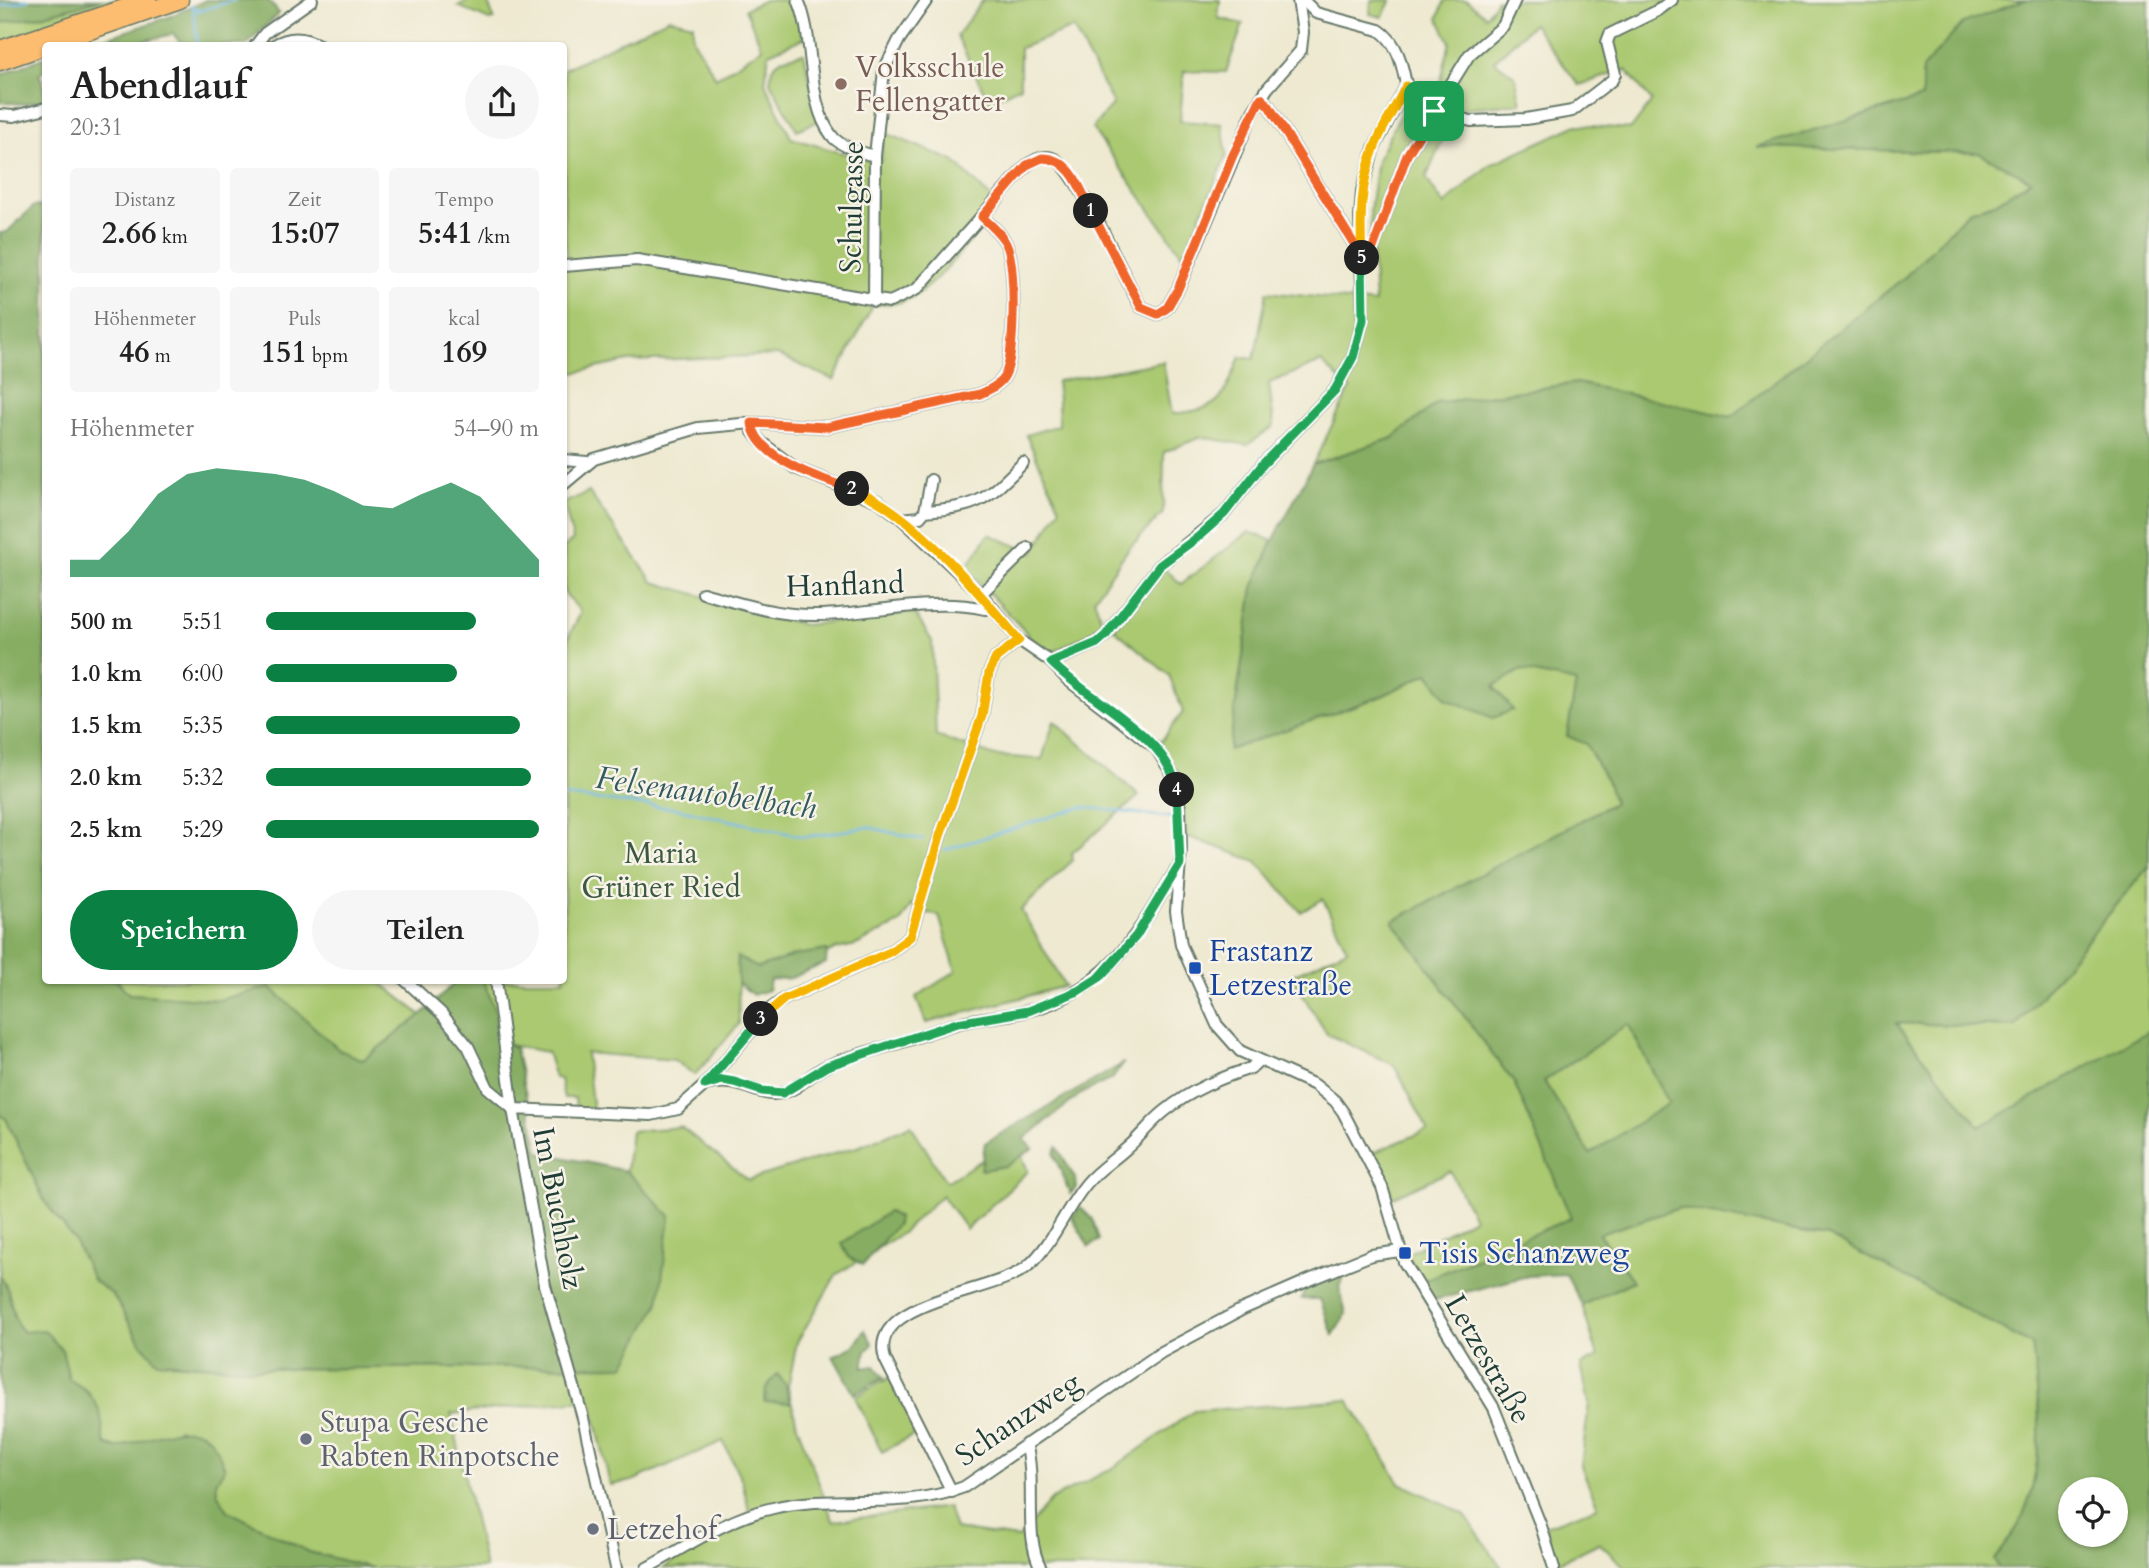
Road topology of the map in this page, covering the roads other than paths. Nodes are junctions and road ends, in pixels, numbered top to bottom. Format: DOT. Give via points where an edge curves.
graph roads {
  1 [pos="148,0"];
  2 [pos="180,0"];
  3 [pos="312,0"];
  4 [pos="928,0"];
  5 [pos="1300,0"];
  6 [pos="1515,0"];
  7 [pos="1672,0"];
  8 [pos="803,1"];
  9 [pos="58,42"];
  10 [pos="257,42"];
  11 [pos="281,42"];
  12 [pos="314,42"];
  13 [pos="42,48"];
  14 [pos="0,49"];
  15 [pos="0,62"];
  16 [pos="1406,86"];
  17 [pos="1261,98"];
  18 [pos="42,108"];
  19 [pos="1434,111"];
  20 [pos="0,115"];
  21 [pos="876,156"];
  22 [pos="982,217"];
  23 [pos="1362,257"];
  24 [pos="567,267"];
  25 [pos="874,301"];
  26 [pos="752,423"];
  27 [pos="567,460"];
  28 [pos="587,462"];
  29 [pos="1023,463"];
  30 [pos="931,480"];
  31 [pos="567,481"];
  32 [pos="925,511"];
  33 [pos="902,519"];
  34 [pos="1027,548"];
  35 [pos="703,593"];
  36 [pos="981,594"];
  37 [pos="991,607"];
  38 [pos="1019,640"];
  39 [pos="1051,662"];
  40 [pos="1180,864"];
  41 [pos="409,984"];
  42 [pos="497,984"];
  43 [pos="1258,1062"];
  44 [pos="509,1074"];
  45 [pos="705,1085"];
  46 [pos="488,1088"];
  47 [pos="513,1109"];
  48 [pos="1400,1251"];
  49 [pos="1026,1444"];
  50 [pos="952,1492"];
  51 [pos="616,1568"];
  52 [pos="647,1568"];
  53 [pos="1041,1568"];
  54 [pos="1554,1568"];
  1 -- 14 [label="main road"];
  2 -- 9 [label="main road"];
  3 -- 10 [label="street"];
  4 -- 21 [label="street, Schulgasse" via="884,70"];
  5 -- 16 [label="street" via="1316,13 1388,36 1399,56"];
  5 -- 17 [label="street" via="1301,50"];
  6 -- 19 [label="street" via="1503,26 1469,55"];
  7 -- 19 [label="street" via="1610,34 1606,42 1615,74 1572,111 1484,122"];
  8 -- 21 [label="street" via="820,105 832,138"];
  11 -- 12 [label="street" via="292,37"];
  13 -- 15 [label="main road"];
  16 -- 19 [label="street" via="1415,107"];
  16 -- 23 [label="street" via="1367,169 1360,217"];
  17 -- 22 [label="street" via="1178,289 1158,314 1141,307 1073,174 1062,163 1042,158 1027,165"];
  17 -- 23 [label="street"];
  18 -- 20 [label="street"];
  19 -- 23 [label="street" via="1407,155 1373,248"];
  21 -- 25 [label="street, Schulgasse"];
  22 -- 25 [label="street" via="917,289 890,302"];
  22 -- 26 [label="street" via="1004,241 1011,261 1012,355 1004,378 980,394 842,425"];
  23 -- 39 [label="street" via="1362,329 1335,390 1263,464 1224,514 1160,565 1106,635"];
  24 -- 25 [label="street" via="637,260"];
  26 -- 28 [label="street" via="686,431"];
  26 -- 33 [label="street, Letzestraße" via="761,442 795,468 878,500"];
  27 -- 28 [label="street"];
  28 -- 31 [label="street"];
  29 -- 32 [label="street" via="996,491 973,505"];
  30 -- 32 [label="street"];
  32 -- 33 [label="street" via="920,517"];
  33 -- 36 [label="street, Letzestraße"];
  34 -- 36 [label="street"];
  35 -- 37 [label="street, Hanfland" via="741,606 804,615"];
  36 -- 37 [label="street, Letzestraße"];
  37 -- 38 [label="street, Letzestraße"];
  38 -- 39 [label="street, Letzestraße"];
  38 -- 45 [label="street, Im Buchholz" via="996,658 989,673 982,716 910,937 890,952 784,999 769,1010"];
  39 -- 40 [label="street, Letzestraße" via="1156,748 1175,780"];
  40 -- 43 [label="street, Letzestraße" via="1176,911 1181,945 1223,1035"];
  40 -- 45 [label="street" via="1118,959 1078,991 1028,1011 957,1023 827,1066 783,1093 722,1080"];
  41 -- 46 [label="street" via="468,1046"];
  42 -- 44 [label="street"];
  43 -- 48 [label="street, Letzestraße" via="1315,1085 1335,1101 1382,1187"];
  43 -- 50 [label="street" via="1165,1111 1086,1185 1028,1266 1000,1282 940,1300 888,1327 885,1359"];
  44 -- 46 [label="street"];
  44 -- 47 [label="street"];
  45 -- 47 [label="street, Im Buchholz" via="685,1104 661,1114"];
  46 -- 47 [label="street"];
  47 -- 51 [label="street, Im Buchholz" via="545,1285 583,1418"];
  48 -- 49 [label="street, Schanzweg" via="1371,1255 1234,1314 1161,1352"];
  48 -- 54 [label="street, Letzestraße" via="1494,1408"];
  49 -- 50 [label="street, Schanzweg"];
  49 -- 53 [label="street" via="1034,1545"];
  50 -- 52 [label="street, Schanzweg" via="919,1500 773,1508 695,1540"];
}
